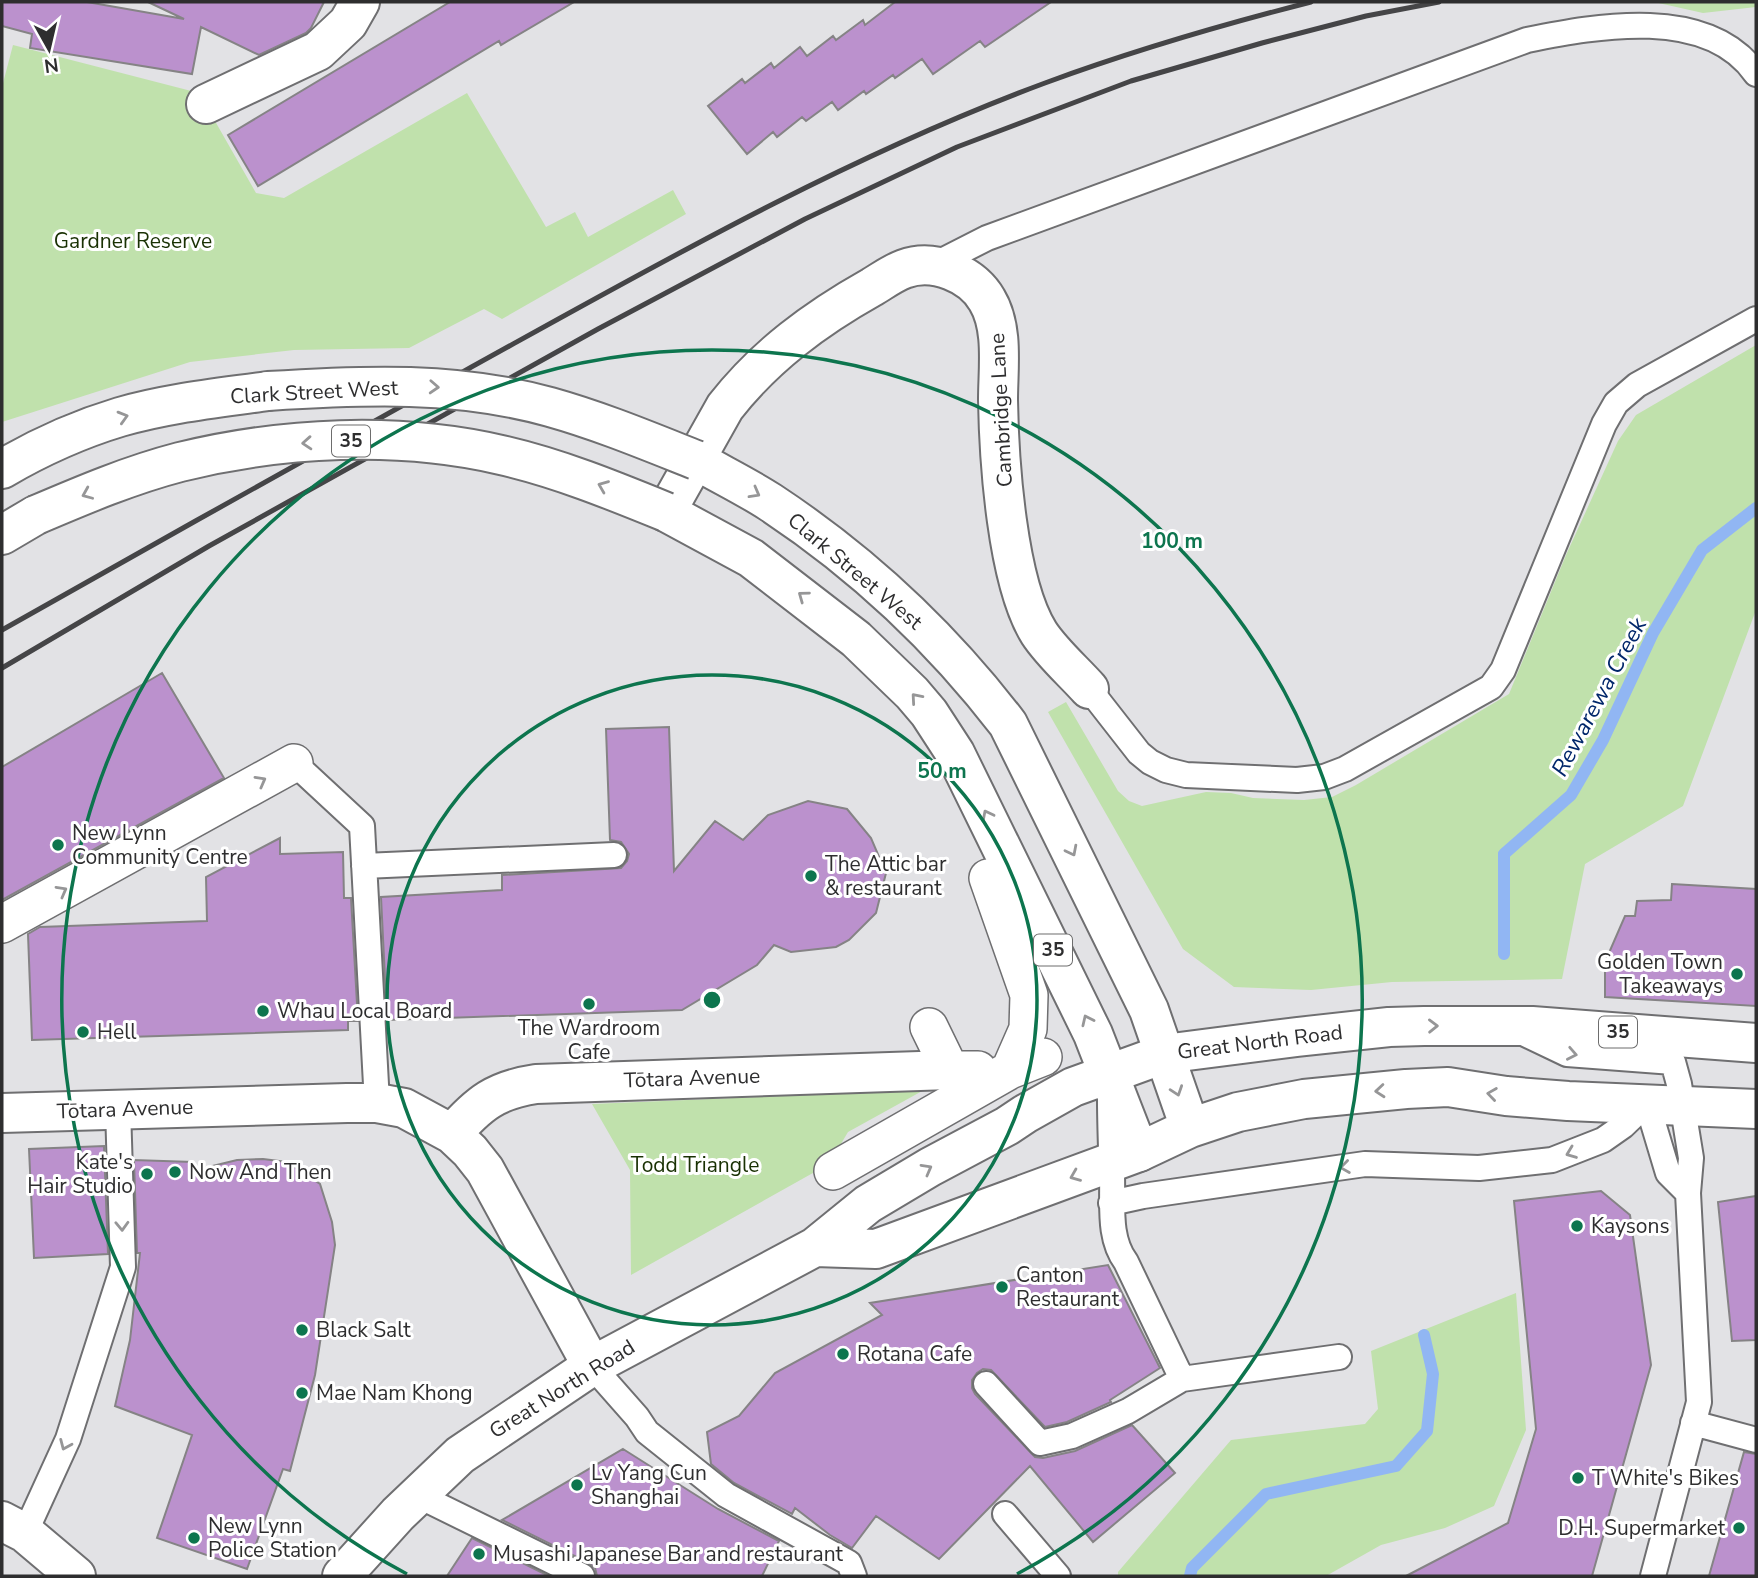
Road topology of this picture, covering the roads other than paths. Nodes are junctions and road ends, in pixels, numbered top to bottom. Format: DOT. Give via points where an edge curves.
graph roads {
  1 [pos="360,2"];
  2 [pos="1756,74"];
  3 [pos="206,104"];
  4 [pos="932,266"];
  5 [pos="1756,318"];
  6 [pos="696,460"];
  7 [pos="5,467"];
  8 [pos="666,512"];
  9 [pos="2,535"];
  10 [pos="1089,689"];
  11 [pos="295,763"];
  12 [pos="614,855"];
  13 [pos="364,866"];
  14 [pos="988,878"];
  15 [pos="2,924"];
  16 [pos="1511,1026"];
  17 [pos="929,1027"];
  18 [pos="1756,1043"];
  19 [pos="1164,1054"];
  20 [pos="950,1070"];
  21 [pos="1022,1072"];
  22 [pos="1109,1073"];
  23 [pos="377,1103"];
  24 [pos="1665,1104"];
  25 [pos="118,1109"];
  26 [pos="1756,1109"];
  27 [pos="2,1113"];
  28 [pos="1190,1128"];
  29 [pos="453,1134"];
  30 [pos="1603,1140"];
  31 [pos="1660,1141"];
  32 [pos="1125,1157"];
  33 [pos="833,1171"];
  34 [pos="1688,1193"];
  35 [pos="1111,1203"];
  36 [pos="816,1247"];
  37 [pos="1339,1357"];
  38 [pos="592,1366"];
  39 [pos="1182,1379"];
  40 [pos="986,1384"];
  41 [pos="1693,1423"];
  42 [pos="1756,1440"];
  43 [pos="417,1495"];
  44 [pos="1004,1514"];
  45 [pos="13,1527"];
  46 [pos="76,1576"];
  47 [pos="342,1576"];
  48 [pos="582,1576"];
  49 [pos="855,1576"];
  50 [pos="1058,1576"];
  51 [pos="1653,1576"];
  1 -- 3 [label="main road" via="348,23 318,51"];
  2 -- 4 [label="lane" via="1730,49 1677,27 1615,28 1527,40 987,238"];
  4 -- 6 [label="main road" via="906,268 793,337 736,393"];
  4 -- 10 [label="main road, Cambridge Lane" via="954,271 976,286 997,325 998,442 1024,603 1040,634"];
  5 -- 10 [label="lane" via="1637,385 1616,403 1503,670 1491,687 1345,769 1297,780 1166,770 1139,753"];
  7 -- 6 [label="main road, Clark Street West, one-way, bridge" via="119,418 181,403 268,391 378,385 445,388 549,407"];
  6 -- 8 [label="main road"];
  6 -- 19 [label="main road, Clark Street West, one-way" via="768,500 819,536 876,582 978,684 1008,724 1142,995"];
  8 -- 9 [label="main road, 35, one-way, bridge" via="592,481 499,454 435,444 309,443 180,462 117,481 36,515"];
  22 -- 8 [label="main road, 35, one-way" via="955,753 929,713 856,639 745,554"];
  11 -- 13 [label="lane" via="362,827"];
  15 -- 11 [label="street, one-way"];
  12 -- 13 [label="lane"];
  13 -- 23 [label="lane"];
  14 -- 21 [label="street" via="1029,995"];
  16 -- 18 [label="main road, Great North Road / 35"];
  19 -- 16 [label="main road, Great North Road / 35, one-way" via="1389,1027"];
  16 -- 24 [label="lane, one-way" via="1567,1054 1673,1062"];
  17 -- 20 [label="street"];
  19 -- 22 [label="main road, Great North Road"];
  19 -- 28 [label="main road, Clark Street West, one-way"];
  20 -- 21 [label="street"];
  20 -- 29 [label="main road, Tōtara Avenue" via="536,1084 492,1096"];
  21 -- 33 [label="street"];
  22 -- 32 [label="main road, 35"];
  36 -- 22 [label="main road, Great North Road, one-way" via="868,1204 1073,1087"];
  23 -- 25 [label="main road, Tōtara Avenue"];
  23 -- 29 [label="main road, Tōtara Avenue" via="404,1108"];
  24 -- 26 [label="main road, Great North Road"];
  24 -- 28 [label="main road, Great North Road, one-way" via="1556,1100 1448,1087 1406,1089 1304,1098"];
  24 -- 30 [label="lane"];
  24 -- 31 [label="lane"];
  24 -- 34 [label="lane" via="1691,1158"];
  25 -- 27 [label="main road, Tōtara Avenue"];
  25 -- 45 [label="lane, one-way" via="123,1267 68,1439"];
  28 -- 32 [label="main road, Great North Road"];
  29 -- 38 [label="main road, Tōtara Avenue" via="485,1170"];
  30 -- 31 [label="lane" via="1627,1135"];
  30 -- 35 [label="lane, one-way" via="1552,1160 1479,1168 1365,1164"];
  31 -- 34 [label="lane" via="1668,1173"];
  32 -- 35 [label="lane"];
  32 -- 36 [label="main road, Great North Road, one-way" via="876,1249"];
  34 -- 41 [label="lane" via="1699,1402"];
  35 -- 39 [label="lane" via="1119,1254"];
  36 -- 38 [label="main road, Great North Road"];
  37 -- 39 [label="lane"];
  38 -- 43 [label="main road, Great North Road" via="460,1455"];
  38 -- 49 [label="lane" via="647,1432 726,1495 849,1563"];
  39 -- 40 [label="lane" via="1072,1436 1040,1443"];
  41 -- 42 [label="lane"];
  41 -- 51 [label="lane"];
  43 -- 47 [label="main road, Great North Road"];
  43 -- 48 [label="lane"];
  44 -- 50 [label="lane"];
  45 -- 46 [label="main road"];
}
